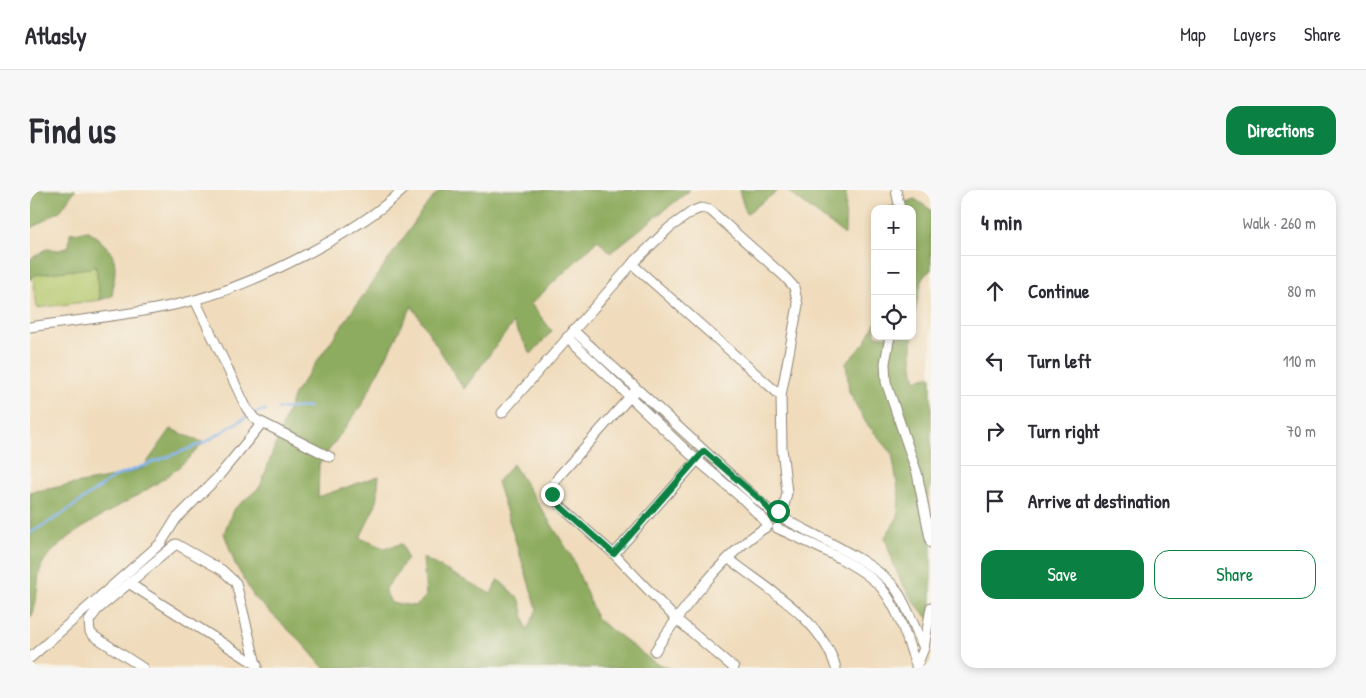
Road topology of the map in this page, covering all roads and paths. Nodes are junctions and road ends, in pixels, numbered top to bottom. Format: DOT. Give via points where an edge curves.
graph roads {
  1 [pos="403,190"];
  2 [pos="896,190"];
  3 [pos="899,205"];
  4 [pos="632,264"];
  5 [pos="195,300"];
  6 [pos="30,327"];
  7 [pos="570,334"];
  8 [pos="889,340"];
  9 [pos="633,393"];
  10 [pos="781,396"];
  11 [pos="502,413"];
  12 [pos="259,421"];
  13 [pos="704,451"];
  14 [pos="330,457"];
  15 [pos="697,460"];
  16 [pos="927,496"];
  17 [pos="770,511"];
  18 [pos="782,516"];
  19 [pos="770,525"];
  20 [pos="166,537"];
  21 [pos="931,543"];
  22 [pos="176,544"];
  23 [pos="614,554"];
  24 [pos="729,559"];
  25 [pos="130,584"];
  26 [pos="931,607"];
  27 [pos="676,618"];
  28 [pos="924,648"];
  29 [pos="655,651"];
  30 [pos="30,658"];
  31 [pos="257,667"];
  32 [pos="917,667"];
  33 [pos="142,668"];
  34 [pos="734,668"];
  35 [pos="836,668"];
  1 -- 5 [label="street" via="359,223 314,250 231,288"];
  2 -- 3 [label="street"];
  4 -- 7 [label="street"];
  4 -- 10 [label="street"];
  4 -- 10 [label="street" via="692,211 702,208 719,216 785,277 798,296 798,313"];
  5 -- 6 [label="street"];
  5 -- 12 [label="street" via="247,409"];
  7 -- 9 [label="street"];
  7 -- 11 [label="street"];
  8 -- 16 [label="street" via="886,382"];
  9 -- 13 [label="street"];
  9 -- 15 [label="street"];
  9 -- 23 [label="street" via="559,476 552,490 561,507"];
  10 -- 18 [label="street" via="787,493"];
  12 -- 14 [label="street"];
  12 -- 20 [label="street" via="218,477 176,519"];
  13 -- 15 [label="street"];
  13 -- 17 [label="street"];
  15 -- 19 [label="street"];
  15 -- 23 [label="street"];
  16 -- 21 [label="street"];
  17 -- 18 [label="street" via="775,510"];
  17 -- 19 [label="street" via="766,515"];
  18 -- 19 [label="street" via="782,524"];
  18 -- 28 [label="street" via="889,581 906,607"];
  19 -- 24 [label="street"];
  19 -- 32 [label="street" via="863,574 881,588 896,613"];
  20 -- 22 [label="street"];
  20 -- 30 [label="street"];
  22 -- 25 [label="street"];
  22 -- 31 [label="street" via="222,570 236,583"];
  23 -- 27 [label="street"];
  24 -- 27 [label="street"];
  24 -- 35 [label="street" via="820,634"];
  25 -- 31 [label="street"];
  25 -- 33 [label="street" via="97,610 88,626 94,636"];
  26 -- 28 [label="street"];
  27 -- 29 [label="street"];
  27 -- 34 [label="street"];
  28 -- 32 [label="street"];
}
